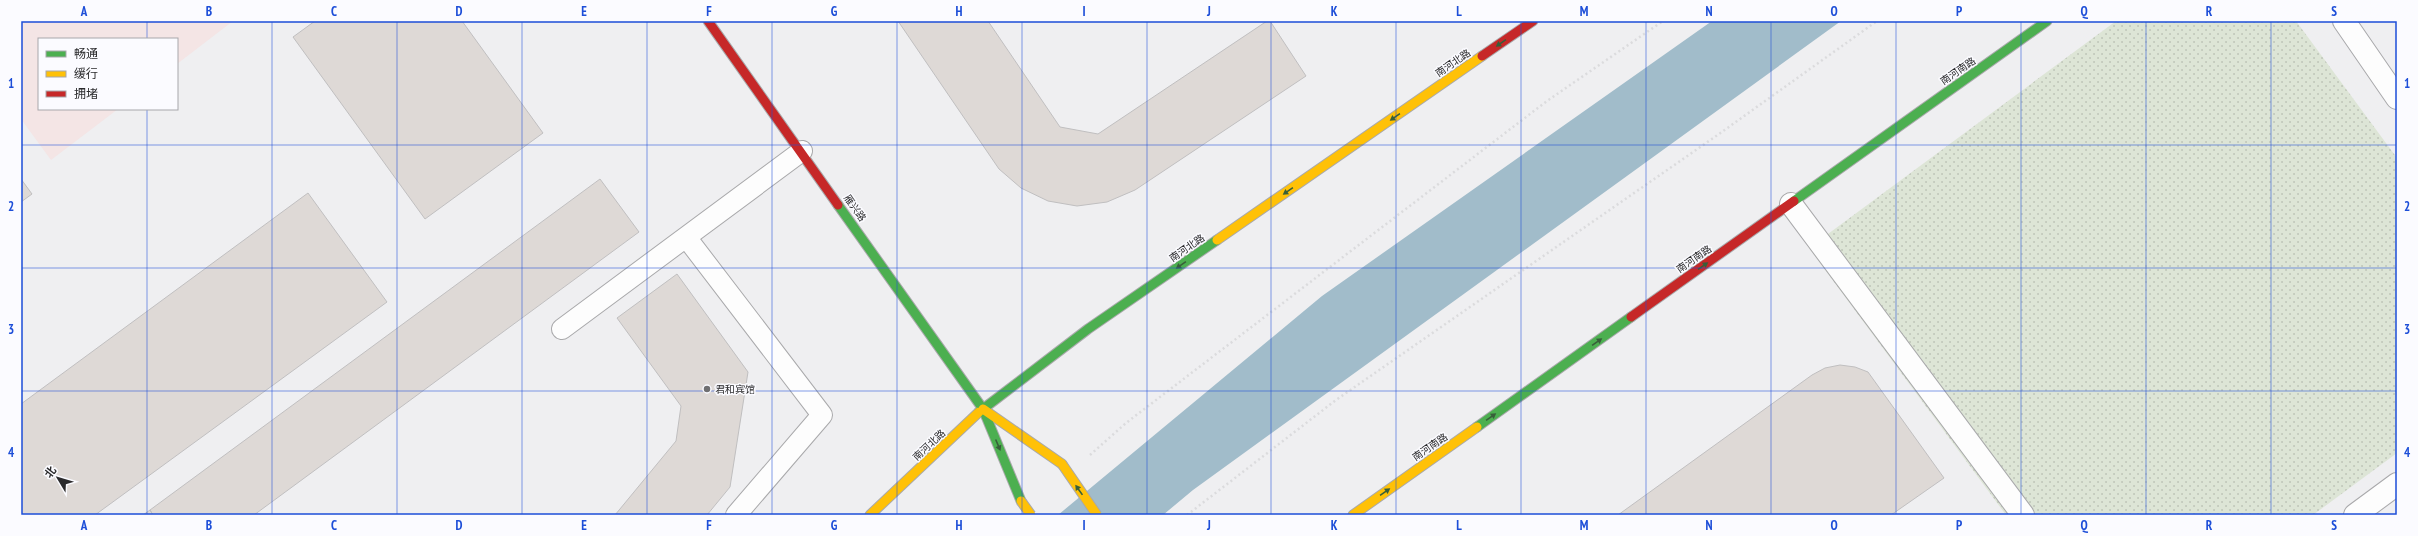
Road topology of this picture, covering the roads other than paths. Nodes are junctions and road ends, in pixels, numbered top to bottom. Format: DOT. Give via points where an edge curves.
graph roads {
  1 [pos="708,21"];
  2 [pos="1534,21"];
  3 [pos="2048,21"];
  4 [pos="2344,21"];
  5 [pos="2397,98"];
  6 [pos="802,151"];
  7 [pos="1791,204"];
  8 [pos="686,237"];
  9 [pos="562,329"];
  10 [pos="983,409"];
  11 [pos="2397,484"];
  12 [pos="736,515"];
  13 [pos="870,515"];
  14 [pos="1031,515"];
  15 [pos="1097,515"];
  16 [pos="1353,515"];
  17 [pos="2023,515"];
  18 [pos="2355,515"];
  1 -- 6 [label="street, 雁兴路"];
  2 -- 10 [label="street, 南河北路, one-way" via="1088,329"];
  3 -- 7 [label="street, 南河南路"];
  4 -- 5 [label="street"];
  6 -- 8 [label="lane"];
  6 -- 10 [label="street, 雁兴路"];
  16 -- 7 [label="street, 南河南路, one-way"];
  7 -- 17 [label="street"];
  8 -- 9 [label="lane"];
  8 -- 12 [label="lane" via="822,415"];
  10 -- 13 [label="street, 南河北路"];
  10 -- 14 [label="street, one-way, bridge" via="1021,501"];
  15 -- 10 [label="street, one-way, bridge" via="1062,464"];
  11 -- 18 [label="street"];
}
